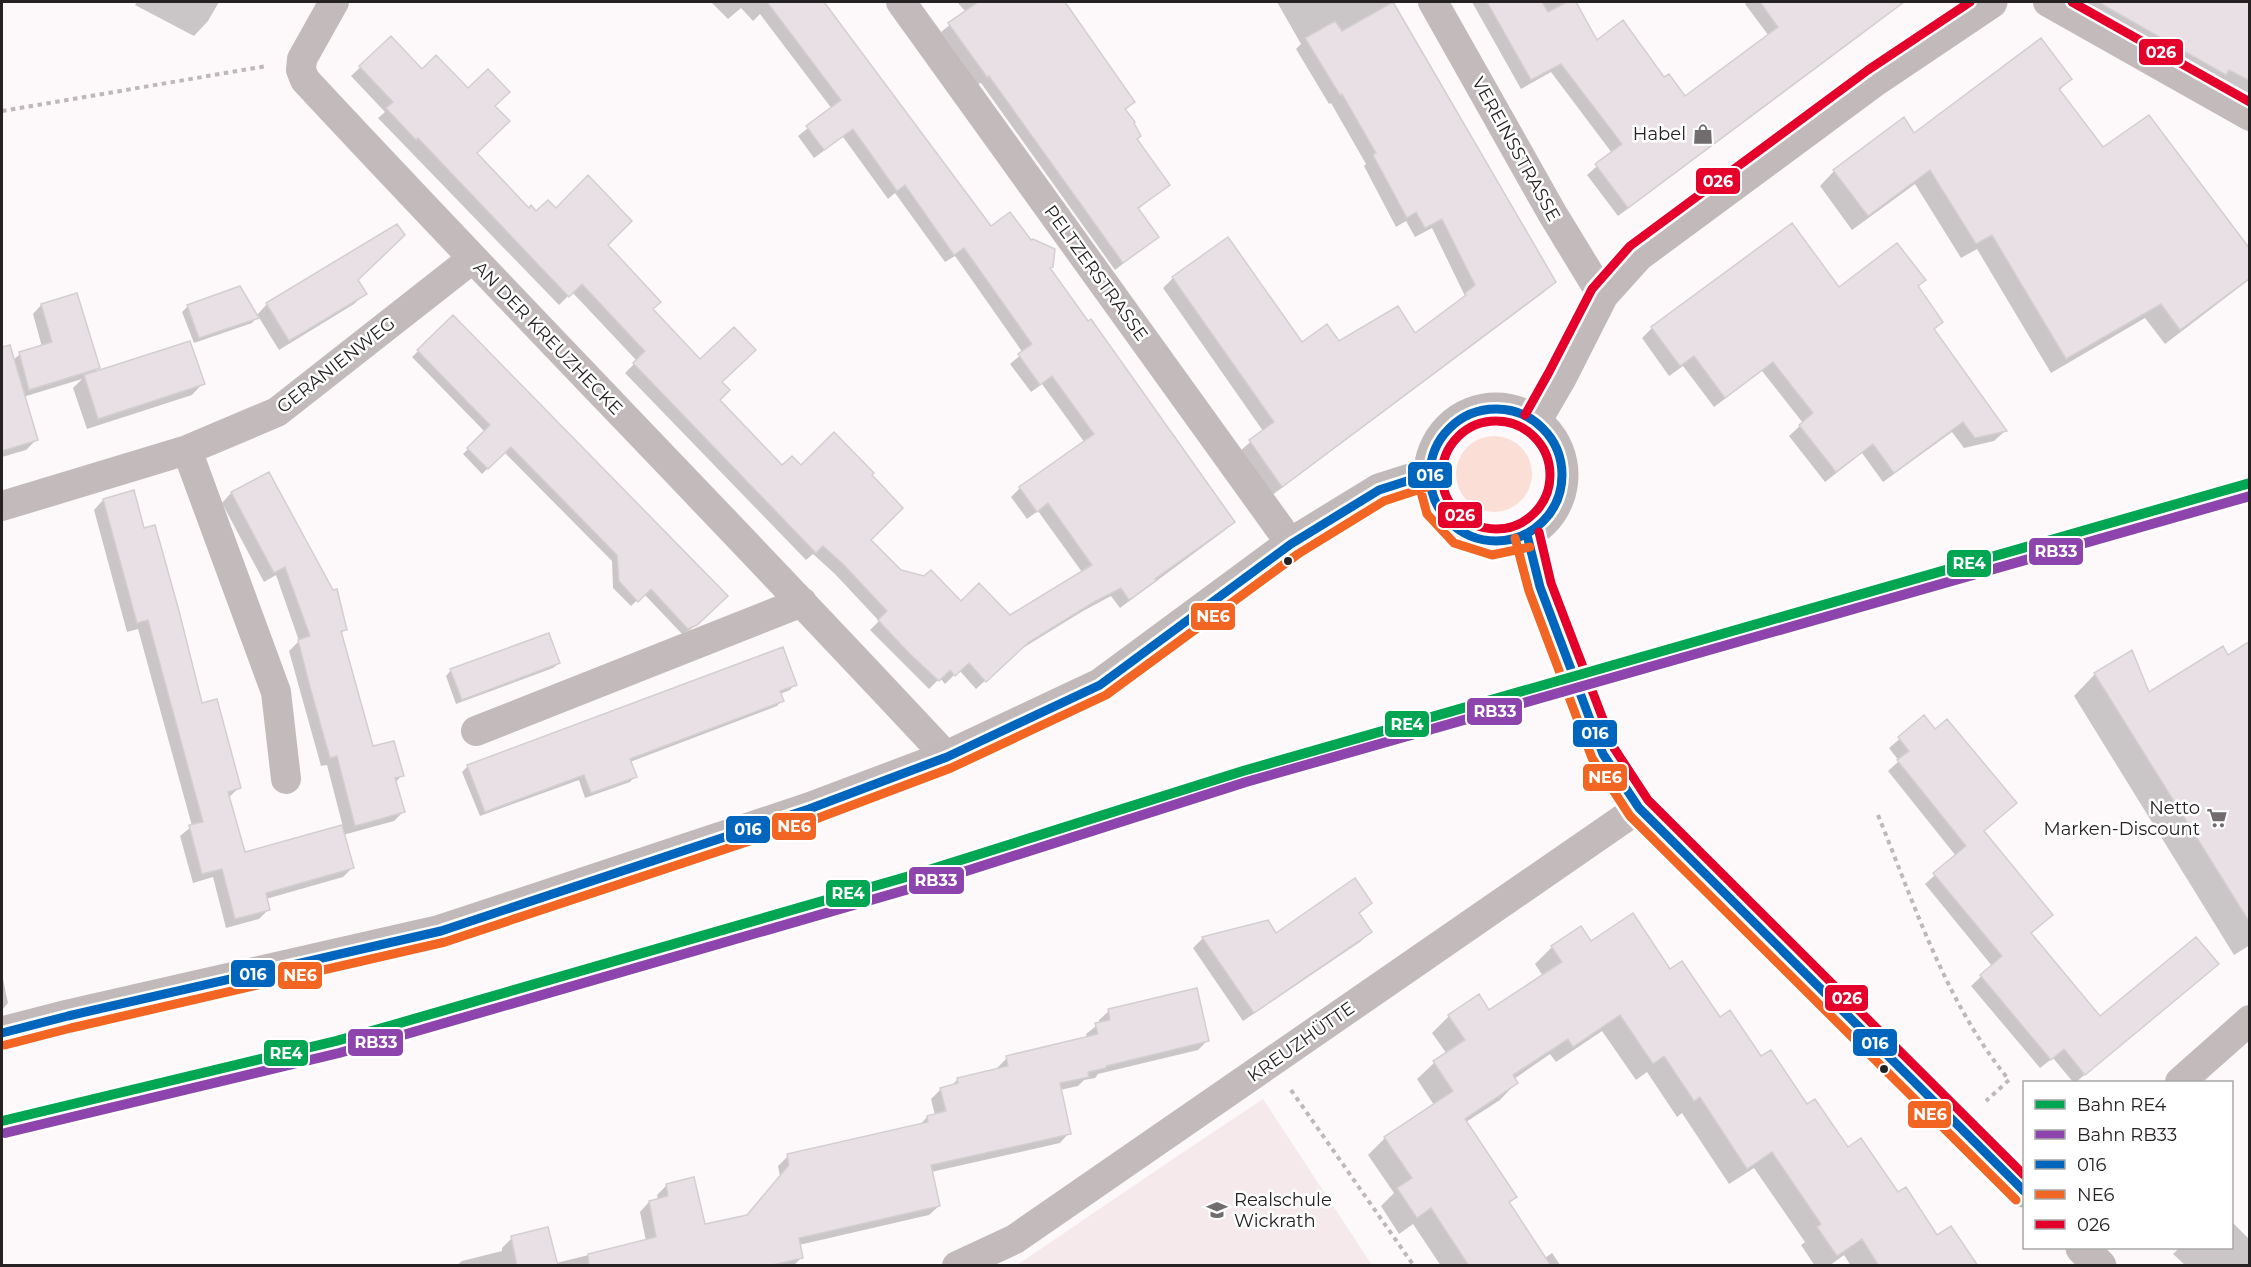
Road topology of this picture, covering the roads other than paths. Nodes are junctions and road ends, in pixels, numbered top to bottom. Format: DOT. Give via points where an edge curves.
graph roads {
  1 [pos="334,2"];
  2 [pos="901,2"];
  3 [pos="1433,2"];
  4 [pos="1991,2"];
  5 [pos="2048,2"];
  6 [pos="2250,116"];
  7 [pos="472,259"];
  8 [pos="1602,295"];
  9 [pos="1535,421"];
  10 [pos="187,450"];
  11 [pos="1429,474"];
  12 [pos="2,506"];
  13 [pos="1527,535"];
  14 [pos="1291,544"];
  15 [pos="802,602"];
  16 [pos="477,731"];
  17 [pos="947,757"];
  18 [pos="286,779"];
  19 [pos="1639,808"];
  20 [pos="2250,1020"];
  21 [pos="2,1034"];
  22 [pos="2182,1081"];
  23 [pos="2023,1189"];
  24 [pos="2083,1249"];
  25 [pos="957,1266"];
  26 [pos="2100,1266"];
  1 -- 7 [label="street, AN DER KREUZHECKE" via="302,59 305,80"];
  2 -- 14 [label="street, PELTZERSTRASSE"];
  3 -- 8 [label="street, VEREINSSTRASSE"];
  4 -- 8 [label="main road" via="1875,80 1673,227 1638,255"];
  5 -- 6 [label="street"];
  7 -- 10 [label="street, GERANIENWEG" via="278,412"];
  7 -- 15 [label="street, AN DER KREUZHECKE"];
  8 -- 9 [label="main road"];
  9 -- 11 [label="main road" via="1513,411 1489,409 1466,416 1446,430 1434,450"];
  9 -- 13 [label="main road" via="1553,441 1562,467 1560,494 1548,518"];
  10 -- 12 [label="street, GERANIENWEG"];
  10 -- 18 [label="street" via="276,692"];
  11 -- 13 [label="main road" via="1437,508 1461,533 1494,543"];
  11 -- 14 [label="main road" via="1379,490"];
  13 -- 19 [label="main road" via="1540,587 1603,754"];
  14 -- 17 [label="main road" via="1100,685"];
  15 -- 16 [label="street"];
  15 -- 17 [label="street, AN DER KREUZHECKE"];
  17 -- 21 [label="main road" via="809,809 441,931"];
  19 -- 23 [label="main road"];
  19 -- 25 [label="street, KREUZHÜTTE" via="1016,1239"];
  20 -- 22 [label="street"];
  24 -- 26 [label="main road"];
}
